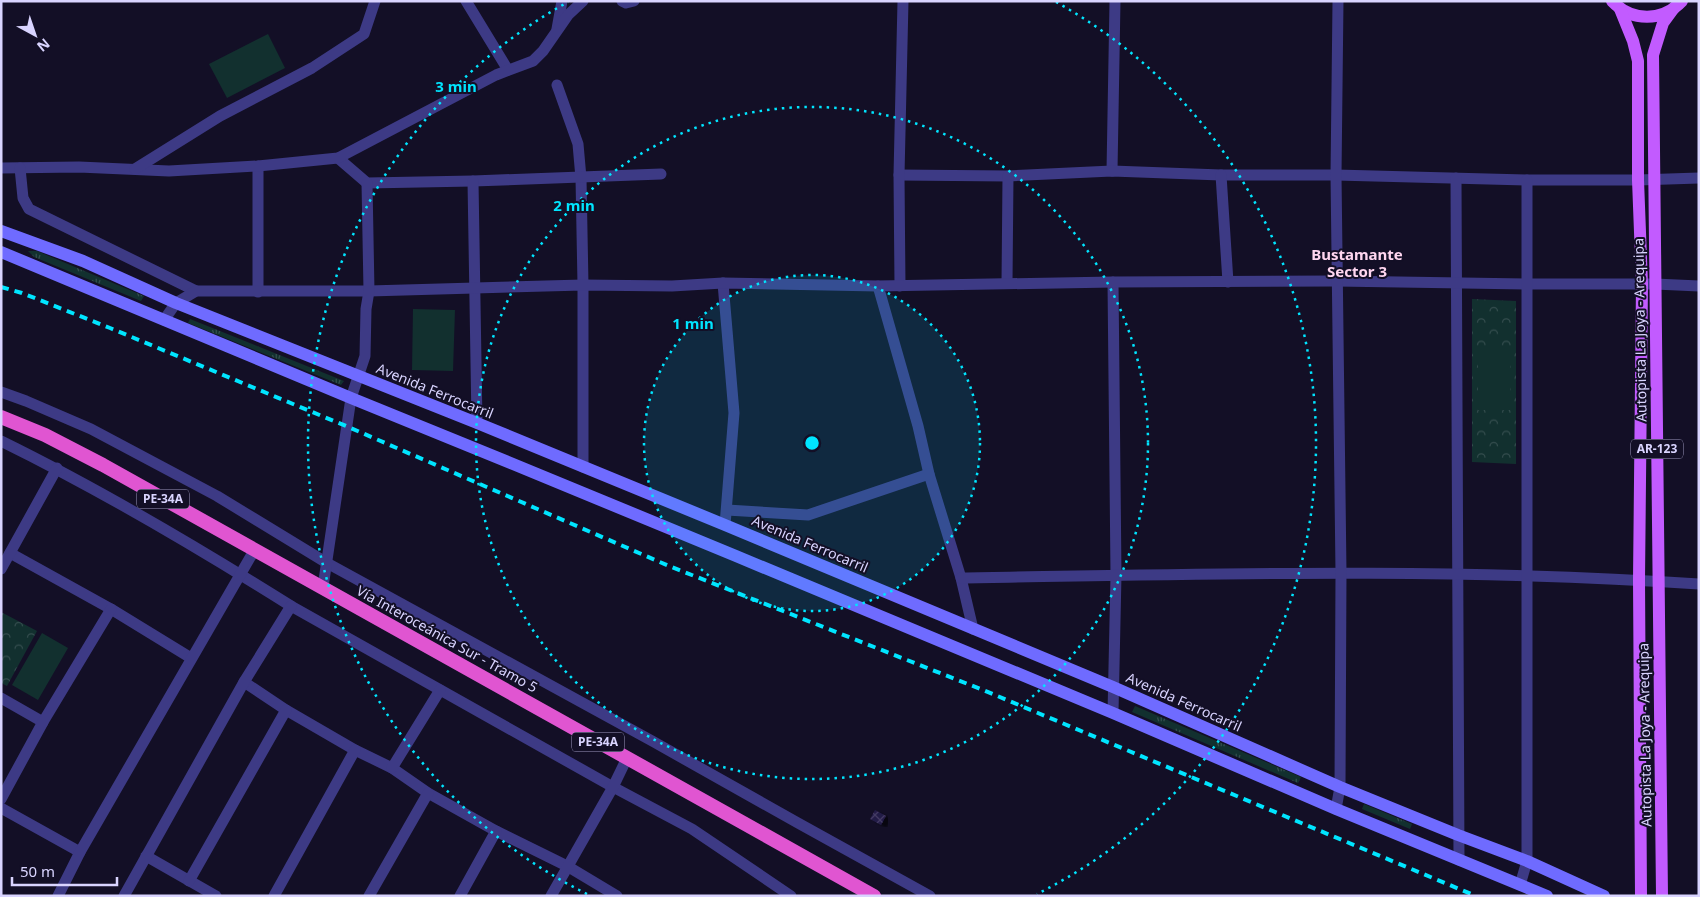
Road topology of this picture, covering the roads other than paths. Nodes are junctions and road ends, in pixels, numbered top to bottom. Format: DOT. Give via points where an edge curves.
graph roads {
  1 [pos="375,1"];
  2 [pos="466,1"];
  3 [pos="562,1"];
  4 [pos="582,1"];
  5 [pos="622,1"];
  6 [pos="634,1"];
  7 [pos="903,1"];
  8 [pos="1115,1"];
  9 [pos="1338,1"];
  10 [pos="1616,5"];
  11 [pos="1678,5"];
  12 [pos="557,31"];
  13 [pos="508,70"];
  14 [pos="557,85"];
  15 [pos="338,158"];
  16 [pos="258,166"];
  17 [pos="1,168"];
  18 [pos="20,168"];
  19 [pos="135,169"];
  20 [pos="1112,171"];
  21 [pos="661,174"];
  22 [pos="899,175"];
  23 [pos="1221,175"];
  24 [pos="1336,175"];
  25 [pos="1008,176"];
  26 [pos="581,178"];
  27 [pos="1456,178"];
  28 [pos="1699,178"];
  29 [pos="1653,179"];
  30 [pos="1527,180"];
  31 [pos="1638,180"];
  32 [pos="473,181"];
  33 [pos="366,183"];
  34 [pos="1,230"];
  35 [pos="1,252"];
  36 [pos="1336,281"];
  37 [pos="1113,282"];
  38 [pos="1228,282"];
  39 [pos="723,283"];
  40 [pos="1007,283"];
  41 [pos="1456,283"];
  42 [pos="1527,284"];
  43 [pos="1649,284"];
  44 [pos="583,285"];
  45 [pos="878,286"];
  46 [pos="900,286"];
  47 [pos="1699,286"];
  48 [pos="474,289"];
  49 [pos="196,291"];
  50 [pos="369,291"];
  51 [pos="258,292"];
  52 [pos="176,303"];
  53 [pos="164,320"];
  54 [pos="359,376"];
  55 [pos="1,392"];
  56 [pos="351,398"];
  57 [pos="1,417"];
  58 [pos="477,423"];
  59 [pos="1,441"];
  60 [pos="582,467"];
  61 [pos="57,468"];
  62 [pos="929,474"];
  63 [pos="726,510"];
  64 [pos="726,525"];
  65 [pos="255,550"];
  66 [pos="10,553"];
  67 [pos="326,563"];
  68 [pos="1,569"];
  69 [pos="1341,572"];
  70 [pos="240,574"];
  71 [pos="1116,575"];
  72 [pos="1458,575"];
  73 [pos="1527,576"];
  74 [pos="961,578"];
  75 [pos="1640,580"];
  76 [pos="1658,581"];
  77 [pos="1699,584"];
  78 [pos="323,587"];
  79 [pos="291,606"];
  80 [pos="111,609"];
  81 [pos="973,629"];
  82 [pos="191,658"];
  83 [pos="244,682"];
  84 [pos="1113,687"];
  85 [pos="440,690"];
  86 [pos="1,698"];
  87 [pos="286,710"];
  88 [pos="1113,713"];
  89 [pos="43,722"];
  90 [pos="355,750"];
  91 [pos="627,758"];
  92 [pos="392,768"];
  93 [pos="1340,786"];
  94 [pos="613,787"];
  95 [pos="428,792"];
  96 [pos="1,799"];
  97 [pos="1,808"];
  98 [pos="1336,809"];
  99 [pos="496,831"];
  100 [pos="1458,835"];
  101 [pos="80,852"];
  102 [pos="146,856"];
  103 [pos="1459,860"];
  104 [pos="1527,861"];
  105 [pos="568,866"];
  106 [pos="189,881"];
  107 [pos="1520,885"];
  108 [pos="58,896"];
  109 [pos="124,896"];
  110 [pos="216,896"];
  111 [pos="274,896"];
  112 [pos="369,896"];
  113 [pos="460,896"];
  114 [pos="551,896"];
  115 [pos="617,896"];
  116 [pos="791,896"];
  117 [pos="874,896"];
  118 [pos="930,896"];
  119 [pos="1547,896"];
  120 [pos="1604,896"];
  121 [pos="1641,896"];
  122 [pos="1662,896"];
  1 -- 19 [label="street" via="364,34 312,68 220,116"];
  2 -- 13 [label="street"];
  3 -- 12 [label="street"];
  4 -- 12 [label="street"];
  5 -- 6 [label="street"];
  7 -- 22 [label="street"];
  8 -- 20 [label="street"];
  9 -- 24 [label="street"];
  10 -- 11 [label="main road, AR-123" via="1628,14 1647,18 1666,14"];
  10 -- 31 [label="main road, Autopista La Joya - Arequipa / AR-123" via="1633,41 1638,61"];
  11 -- 29 [label="main road, Autopista La Joya - Arequipa / AR-123" via="1663,23 1653,55"];
  12 -- 13 [label="street" via="534,62"];
  13 -- 15 [label="street"];
  14 -- 26 [label="street" via="578,144"];
  15 -- 16 [label="street"];
  15 -- 33 [label="street"];
  16 -- 19 [label="street"];
  16 -- 51 [label="street"];
  17 -- 18 [label="street"];
  18 -- 19 [label="street"];
  18 -- 49 [label="street" via="23,198 29,209"];
  20 -- 23 [label="street"];
  20 -- 25 [label="street"];
  21 -- 26 [label="street"];
  22 -- 25 [label="street"];
  22 -- 46 [label="street"];
  23 -- 24 [label="street"];
  23 -- 38 [label="street"];
  24 -- 27 [label="street"];
  24 -- 36 [label="street"];
  25 -- 40 [label="street"];
  26 -- 32 [label="street"];
  26 -- 44 [label="street"];
  27 -- 30 [label="street"];
  27 -- 41 [label="street"];
  28 -- 29 [label="street"];
  29 -- 31 [label="street"];
  29 -- 43 [label="main road, Autopista La Joya - Arequipa / AR-123"];
  30 -- 31 [label="street"];
  30 -- 42 [label="street"];
  31 -- 43 [label="main road, Autopista La Joya - Arequipa / AR-123"];
  32 -- 33 [label="street"];
  32 -- 48 [label="street"];
  33 -- 50 [label="street"];
  34 -- 52 [label="main road, Avenida Ferrocarril" via="83,261"];
  35 -- 53 [label="main road"];
  36 -- 38 [label="street"];
  36 -- 41 [label="street"];
  36 -- 69 [label="street"];
  37 -- 38 [label="street"];
  37 -- 40 [label="street"];
  37 -- 71 [label="street"];
  39 -- 44 [label="street"];
  39 -- 45 [label="street"];
  39 -- 63 [label="street" via="734,413"];
  40 -- 46 [label="street"];
  41 -- 42 [label="street"];
  41 -- 72 [label="street"];
  42 -- 43 [label="street"];
  42 -- 73 [label="street"];
  43 -- 47 [label="street"];
  43 -- 75 [label="main road, Autopista La Joya - Arequipa / AR-123"];
  43 -- 76 [label="main road, Autopista La Joya - Arequipa / AR-123"];
  44 -- 48 [label="street"];
  44 -- 60 [label="street"];
  45 -- 46 [label="street"];
  45 -- 62 [label="street"];
  48 -- 50 [label="street"];
  48 -- 58 [label="street"];
  49 -- 51 [label="street"];
  49 -- 52 [label="street"];
  50 -- 51 [label="street"];
  50 -- 54 [label="street" via="365,356"];
  52 -- 53 [label="street"];
  52 -- 54 [label="main road, Avenida Ferrocarril"];
  53 -- 56 [label="main road"];
  54 -- 56 [label="street"];
  54 -- 58 [label="main road, Avenida Ferrocarril"];
  55 -- 67 [label="street" via="99,434 217,496"];
  56 -- 67 [label="street"];
  56 -- 88 [label="main road"];
  57 -- 65 [label="highway, Vía Interoceánica Sur - Tramo 5 / PE-34A" via="95,461"];
  58 -- 60 [label="main road, Avenida Ferrocarril"];
  59 -- 61 [label="street"];
  60 -- 64 [label="main road, Avenida Ferrocarril"];
  61 -- 66 [label="street"];
  61 -- 70 [label="street"];
  62 -- 63 [label="street" via="808,515"];
  62 -- 74 [label="street"];
  63 -- 64 [label="street"];
  64 -- 81 [label="main road, Avenida Ferrocarril"];
  65 -- 70 [label="street"];
  65 -- 78 [label="highway, Vía Interoceánica Sur - Tramo 5 / PE-34A"];
  66 -- 68 [label="street"];
  66 -- 80 [label="street"];
  67 -- 78 [label="street"];
  67 -- 118 [label="street"];
  69 -- 71 [label="street"];
  69 -- 72 [label="street"];
  69 -- 93 [label="street"];
  70 -- 79 [label="street"];
  70 -- 82 [label="street"];
  71 -- 74 [label="street"];
  71 -- 84 [label="street"];
  72 -- 73 [label="street"];
  72 -- 100 [label="street"];
  73 -- 75 [label="street"];
  73 -- 104 [label="street"];
  74 -- 81 [label="street"];
  75 -- 76 [label="street"];
  75 -- 121 [label="main road, Autopista La Joya - Arequipa / AR-123"];
  76 -- 77 [label="street"];
  76 -- 122 [label="main road, Autopista La Joya - Arequipa / AR-123"];
  78 -- 91 [label="highway, Vía Interoceánica Sur - Tramo 5 / PE-34A"];
  79 -- 83 [label="street"];
  79 -- 85 [label="street"];
  80 -- 82 [label="street"];
  80 -- 89 [label="street"];
  81 -- 84 [label="main road, Avenida Ferrocarril"];
  82 -- 101 [label="street"];
  83 -- 87 [label="street"];
  83 -- 102 [label="street"];
  84 -- 88 [label="street"];
  84 -- 93 [label="main road, Avenida Ferrocarril"];
  85 -- 92 [label="street"];
  85 -- 94 [label="street"];
  86 -- 89 [label="street"];
  87 -- 90 [label="street"];
  87 -- 106 [label="street"];
  88 -- 98 [label="main road"];
  89 -- 96 [label="street"];
  90 -- 92 [label="street"];
  90 -- 111 [label="street"];
  91 -- 94 [label="street"];
  91 -- 117 [label="highway, Vía Interoceánica Sur - Tramo 5 / PE-34A"];
  92 -- 95 [label="street"];
  93 -- 98 [label="street"];
  93 -- 100 [label="main road, Avenida Ferrocarril"];
  94 -- 105 [label="street"];
  94 -- 116 [label="street" via="692,829"];
  95 -- 99 [label="street"];
  95 -- 112 [label="street"];
  97 -- 101 [label="street"];
  98 -- 103 [label="main road"];
  99 -- 105 [label="street"];
  99 -- 113 [label="street"];
  100 -- 103 [label="street"];
  100 -- 104 [label="main road, Avenida Ferrocarril"];
  101 -- 108 [label="street"];
  102 -- 106 [label="street"];
  102 -- 109 [label="street"];
  103 -- 107 [label="main road"];
  104 -- 107 [label="street"];
  104 -- 120 [label="main road, Avenida Ferrocarril"];
  105 -- 114 [label="street"];
  105 -- 115 [label="street"];
  106 -- 110 [label="street"];
  107 -- 119 [label="main road"];
}
